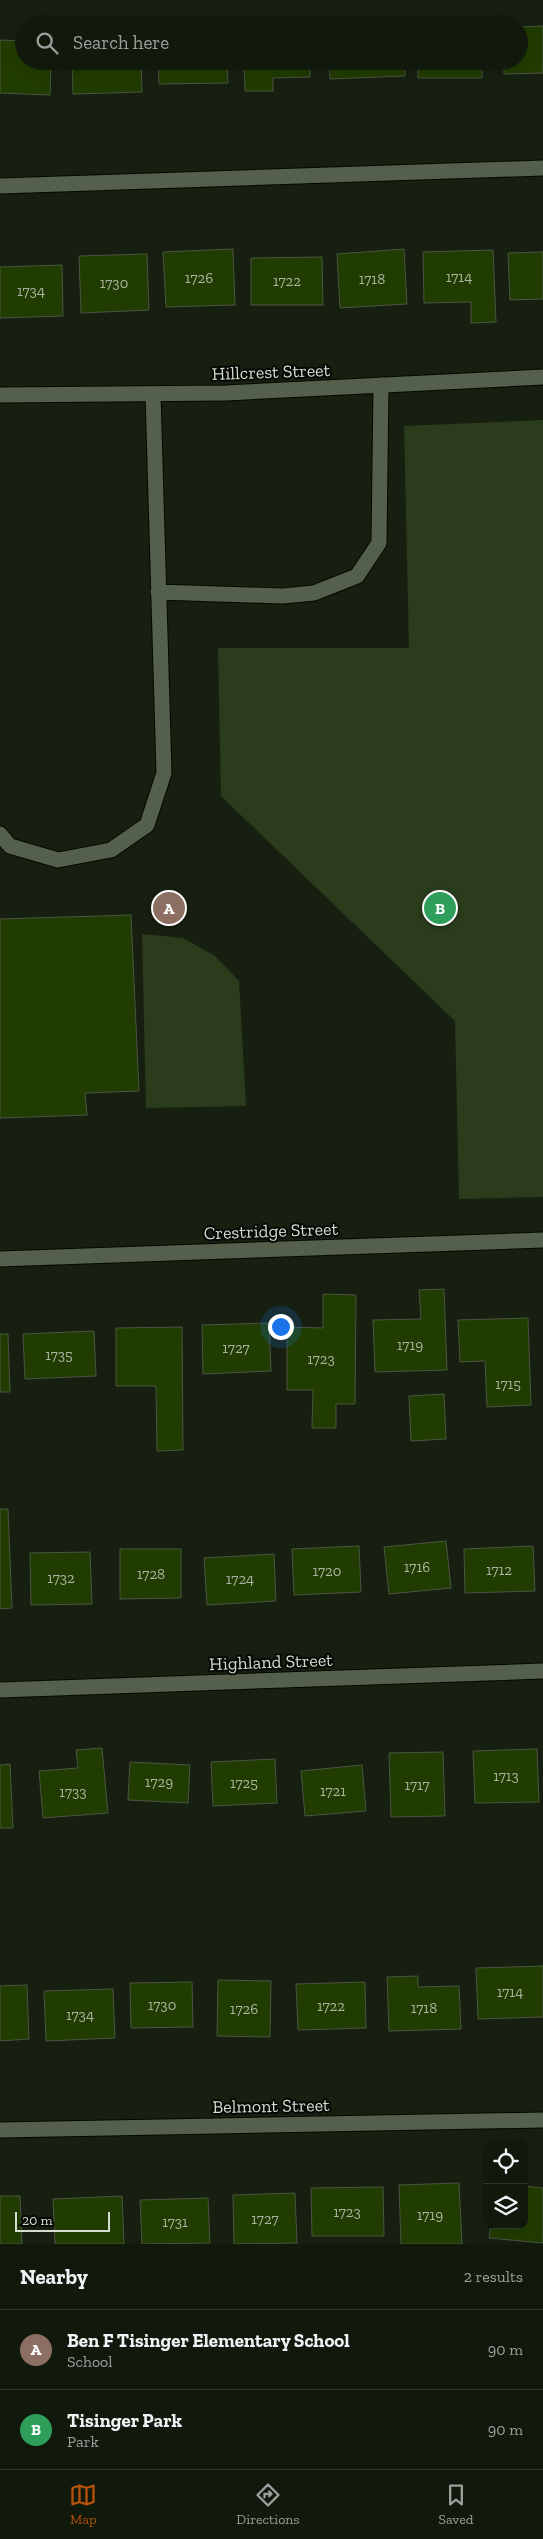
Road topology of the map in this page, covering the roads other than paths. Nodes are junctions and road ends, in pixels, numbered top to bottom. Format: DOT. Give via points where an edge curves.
graph roads {
  1 [pos="543,168"];
  2 [pos="0,186"];
  3 [pos="543,377"];
  4 [pos="381,386"];
  5 [pos="153,394"];
  6 [pos="0,395"];
  7 [pos="158,592"];
  8 [pos="0,834"];
  9 [pos="543,1240"];
  10 [pos="0,1259"];
  11 [pos="543,1671"];
  12 [pos="0,1690"];
  13 [pos="543,2120"];
  14 [pos="0,2130"];
  1 -- 2 [label="street"];
  3 -- 4 [label="street, Hillcrest Street"];
  4 -- 5 [label="street, Hillcrest Street"];
  4 -- 7 [label="street" via="379,543 357,576 314,593 283,596"];
  5 -- 6 [label="street, Hillcrest Street"];
  5 -- 7 [label="street"];
  7 -- 8 [label="street" via="164,773 147,824 111,850 58,860 10,846"];
  9 -- 10 [label="street, Crestridge Street"];
  11 -- 12 [label="street, Highland Street"];
  13 -- 14 [label="street, Belmont Street"];
}
